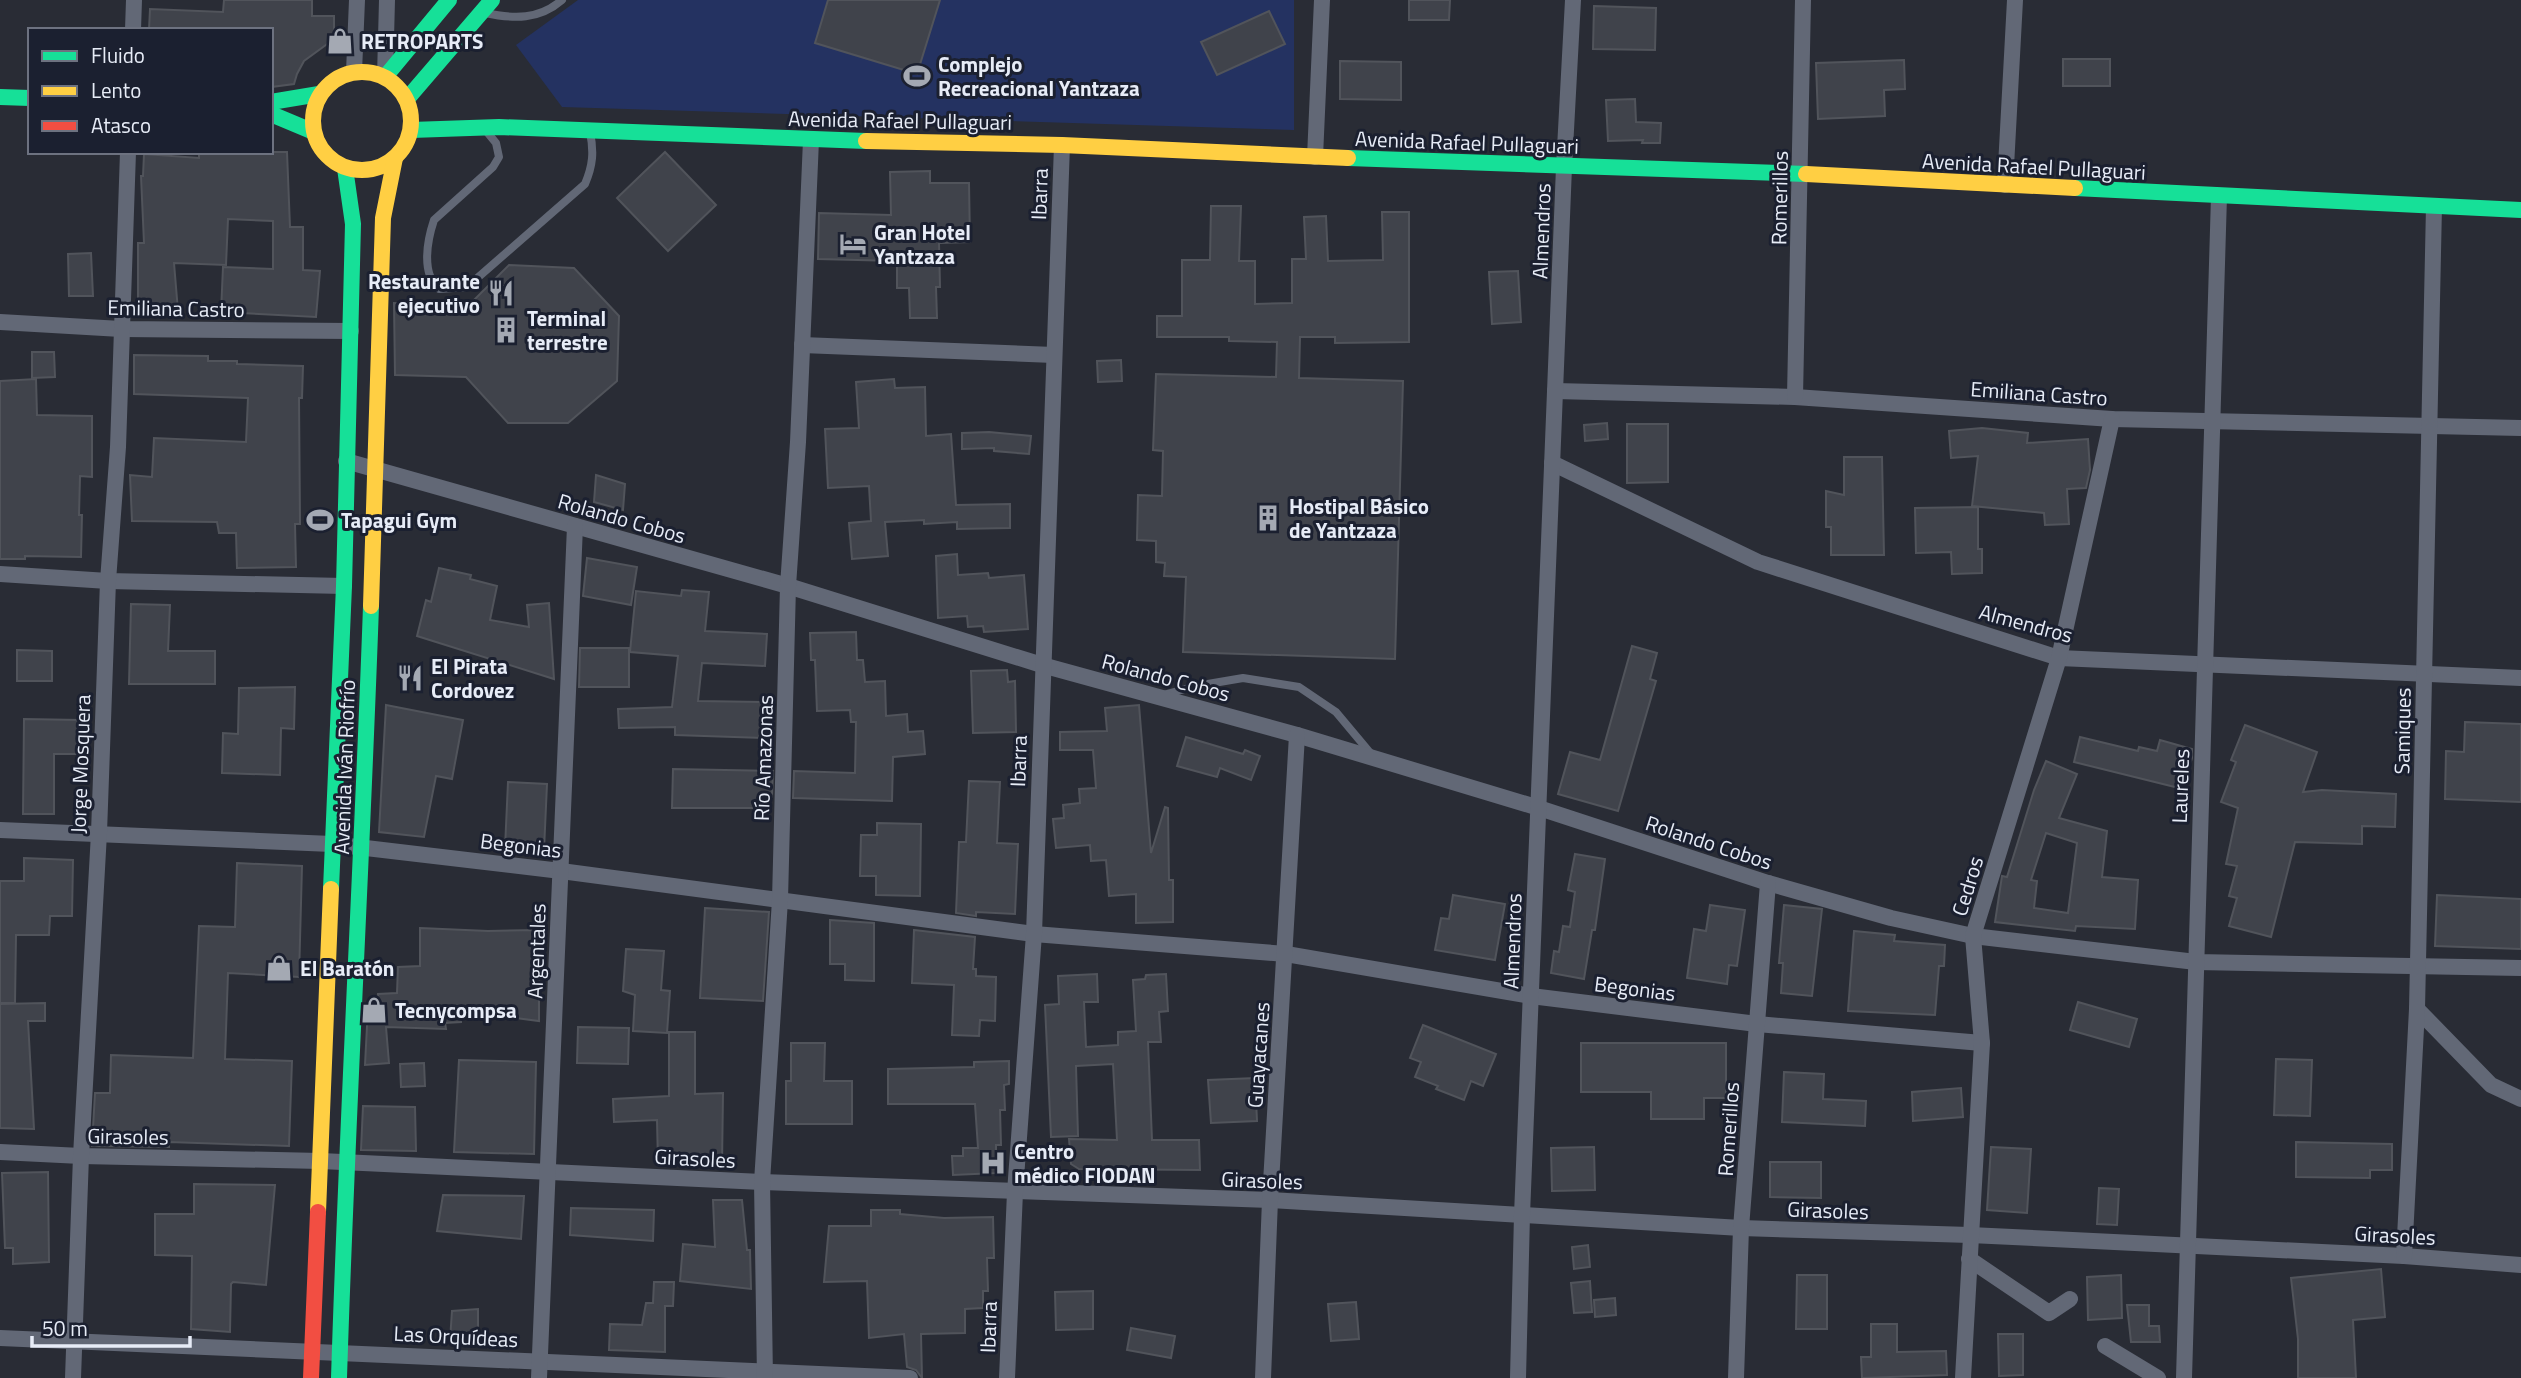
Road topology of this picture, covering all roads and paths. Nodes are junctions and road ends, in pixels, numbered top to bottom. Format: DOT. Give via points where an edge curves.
graph roads {
  1 [pos="134,0"];
  2 [pos="357,0"];
  3 [pos="387,0"];
  4 [pos="449,0"];
  5 [pos="562,0"];
  6 [pos="1322,0"];
  7 [pos="1573,0"];
  8 [pos="1803,0"];
  9 [pos="2015,0"];
  10 [pos="487,6"];
  11 [pos="133,28"];
  12 [pos="354,72"];
  13 [pos="385,77"];
  14 [pos="319,94"];
  15 [pos="0,97"];
  16 [pos="28,98"];
  17 [pos="407,99"];
  18 [pos="273,102"];
  19 [pos="273,115"];
  20 [pos="482,127"];
  21 [pos="411,130"];
  22 [pos="590,130"];
  23 [pos="314,132"];
  24 [pos="811,140"];
  25 [pos="1062,145"];
  26 [pos="128,154"];
  27 [pos="1315,157"];
  28 [pos="395,158"];
  29 [pos="345,167"];
  30 [pos="1564,167"];
  31 [pos="1801,174"];
  32 [pos="2005,186"];
  33 [pos="2219,196"];
  34 [pos="2434,206"];
  35 [pos="2521,210"];
  36 [pos="0,322"];
  37 [pos="121,329"];
  38 [pos="351,331"];
  39 [pos="802,345"];
  40 [pos="1054,355"];
  41 [pos="1555,391"];
  42 [pos="1795,397"];
  43 [pos="2112,419"];
  44 [pos="2212,422"];
  45 [pos="2429,426"];
  46 [pos="2521,428"];
  47 [pos="346,461"];
  48 [pos="1552,463"];
  49 [pos="375,468"];
  50 [pos="575,526"];
  51 [pos="0,574"];
  52 [pos="108,581"];
  53 [pos="344,586"];
  54 [pos="788,586"];
  55 [pos="2059,658"];
  56 [pos="2205,664"];
  57 [pos="1042,665"];
  58 [pos="2424,674"];
  59 [pos="2521,678"];
  60 [pos="1155,697"];
  61 [pos="1297,735"];
  62 [pos="1376,760"];
  63 [pos="1539,808"];
  64 [pos="0,830"];
  65 [pos="99,833"];
  66 [pos="332,844"];
  67 [pos="363,847"];
  68 [pos="561,871"];
  69 [pos="1768,883"];
  70 [pos="780,900"];
  71 [pos="1034,934"];
  72 [pos="1973,936"];
  73 [pos="1286,954"];
  74 [pos="2196,962"];
  75 [pos="2418,966"];
  76 [pos="2521,968"];
  77 [pos="1531,996"];
  78 [pos="2417,1009"];
  79 [pos="1757,1024"];
  80 [pos="1982,1043"];
  81 [pos="2521,1099"];
  82 [pos="0,1152"];
  83 [pos="81,1156"];
  84 [pos="321,1161"];
  85 [pos="346,1162"];
  86 [pos="548,1172"];
  87 [pos="762,1182"];
  88 [pos="1015,1192"];
  89 [pos="1270,1200"];
  90 [pos="1522,1215"];
  91 [pos="1741,1228"];
  92 [pos="1970,1235"];
  93 [pos="2188,1246"];
  94 [pos="2404,1256"];
  95 [pos="1969,1259"];
  96 [pos="2521,1265"];
  97 [pos="2070,1299"];
  98 [pos="0,1338"];
  99 [pos="74,1340"];
  100 [pos="2105,1346"];
  101 [pos="312,1351"];
  102 [pos="341,1352"];
  103 [pos="540,1370"];
  104 [pos="765,1375"];
  105 [pos="73,1378"];
  106 [pos="311,1378"];
  107 [pos="339,1378"];
  108 [pos="910,1378"];
  109 [pos="1007,1378"];
  110 [pos="1263,1378"];
  111 [pos="1518,1378"];
  112 [pos="1736,1378"];
  113 [pos="1963,1378"];
  114 [pos="2158,1378"];
  115 [pos="2184,1378"];
  1 -- 11 [label="street"];
  2 -- 12 [label="street"];
  3 -- 13 [label="street"];
  4 -- 13 [label="main road"];
  5 -- 10 [label="lane" via="550,11 509,18"];
  6 -- 27 [label="street"];
  7 -- 30 [label="street, Almendros"];
  8 -- 31 [label="street, Romerillos"];
  9 -- 32 [label="street"];
  10 -- 17 [label="main road"];
  12 -- 13 [label="main road"];
  12 -- 14 [label="main road"];
  13 -- 17 [label="main road"];
  14 -- 18 [label="main road"];
  14 -- 23 [label="main road"];
  15 -- 16 [label="main road"];
  17 -- 21 [label="main road"];
  19 -- 23 [label="main road"];
  20 -- 21 [label="main road, Avenida Rafael Pullaguari"];
  20 -- 22 [label="main road, Avenida Rafael Pullaguari"];
  20 -- 22 [label="lane" via="496,143 499,158 434,220 429,268 431,282 439,289 467,287 585,184 594,151"];
  21 -- 28 [label="main road"];
  22 -- 24 [label="main road, Avenida Rafael Pullaguari"];
  23 -- 29 [label="main road" via="327,156"];
  24 -- 25 [label="main road, Avenida Rafael Pullaguari"];
  24 -- 39 [label="street, Río Amazonas"];
  25 -- 27 [label="main road, Avenida Rafael Pullaguari"];
  25 -- 40 [label="street, Ibarra"];
  26 -- 37 [label="street, Jorge Mosquera"];
  27 -- 30 [label="main road, Avenida Rafael Pullaguari"];
  28 -- 29 [label="main road" via="381,167"];
  28 -- 49 [label="main road, Avenida Iván Riofrío" via="383,218"];
  29 -- 38 [label="main road, Avenida Iván Riofrío" via="354,224"];
  30 -- 31 [label="main road, Avenida Rafael Pullaguari"];
  30 -- 41 [label="street, Almendros"];
  31 -- 32 [label="main road, Avenida Rafael Pullaguari"];
  31 -- 42 [label="street, Romerillos"];
  32 -- 33 [label="main road, Avenida Rafael Pullaguari"];
  33 -- 34 [label="main road, Avenida Rafael Pullaguari"];
  33 -- 44 [label="street, Laureles"];
  34 -- 35 [label="main road, Avenida Rafael Pullaguari"];
  34 -- 45 [label="street, Samiques"];
  36 -- 37 [label="street, Emiliana Castro"];
  37 -- 38 [label="street, Emiliana Castro"];
  37 -- 52 [label="street, Jorge Mosquera"];
  38 -- 47 [label="main road, Avenida Iván Riofrío"];
  39 -- 40 [label="street"];
  39 -- 54 [label="street, Río Amazonas"];
  40 -- 57 [label="street, Ibarra"];
  41 -- 42 [label="street, Emiliana Castro"];
  41 -- 48 [label="street, Almendros"];
  42 -- 43 [label="street, Emiliana Castro"];
  43 -- 44 [label="street, Emiliana Castro"];
  43 -- 55 [label="street, Cedros"];
  44 -- 45 [label="street, Emiliana Castro"];
  44 -- 56 [label="street, Laureles"];
  45 -- 46 [label="street, Emiliana Castro"];
  45 -- 58 [label="street, Samiques"];
  47 -- 49 [label="street, Rolando Cobos"];
  47 -- 53 [label="main road, Avenida Iván Riofrío"];
  48 -- 55 [label="street, Almendros" via="1758,562"];
  48 -- 63 [label="street, Almendros"];
  49 -- 50 [label="street, Rolando Cobos"];
  49 -- 67 [label="main road, Avenida Iván Riofrío"];
  50 -- 54 [label="street, Rolando Cobos"];
  50 -- 68 [label="street, Argentales"];
  51 -- 52 [label="street"];
  52 -- 53 [label="street"];
  52 -- 65 [label="street, Jorge Mosquera"];
  53 -- 66 [label="main road, Avenida Iván Riofrío"];
  54 -- 57 [label="street, Rolando Cobos"];
  54 -- 70 [label="street, Río Amazonas"];
  55 -- 56 [label="street, Almendros"];
  55 -- 72 [label="street, Cedros"];
  56 -- 58 [label="street, Almendros"];
  56 -- 74 [label="street, Laureles"];
  57 -- 60 [label="street, Rolando Cobos"];
  57 -- 71 [label="street, Ibarra"];
  58 -- 59 [label="street, Almendros"];
  58 -- 75 [label="street, Samiques"];
  60 -- 61 [label="street, Rolando Cobos"];
  60 -- 62 [label="lane" via="1243,678 1299,687 1336,712"];
  61 -- 62 [label="street, Rolando Cobos"];
  61 -- 73 [label="street, Guayacanes"];
  62 -- 63 [label="street, Rolando Cobos"];
  63 -- 69 [label="street, Rolando Cobos"];
  63 -- 77 [label="street, Almendros"];
  64 -- 65 [label="street, Begonias"];
  65 -- 66 [label="street, Begonias"];
  65 -- 83 [label="street, Jorge Mosquera"];
  66 -- 67 [label="street, Begonias"];
  66 -- 84 [label="main road, Avenida Iván Riofrío"];
  67 -- 68 [label="street, Begonias"];
  67 -- 85 [label="main road, Avenida Iván Riofrío"];
  68 -- 70 [label="street, Begonias"];
  68 -- 86 [label="street, Argentales"];
  69 -- 72 [label="street, Rolando Cobos"];
  69 -- 79 [label="street, Romerillos"];
  70 -- 71 [label="street, Begonias"];
  70 -- 87 [label="street, Río Amazonas"];
  71 -- 73 [label="street, Begonias"];
  71 -- 88 [label="street, Ibarra"];
  72 -- 74 [label="street, Rolando Cobos"];
  72 -- 80 [label="street, Cedros"];
  73 -- 77 [label="street, Begonias"];
  73 -- 89 [label="street, Guayacanes"];
  74 -- 75 [label="street, Rolando Cobos"];
  74 -- 93 [label="street, Laureles"];
  75 -- 76 [label="street, Rolando Cobos"];
  75 -- 78 [label="street, Samiques"];
  77 -- 79 [label="street, Begonias"];
  77 -- 90 [label="street, Almendros"];
  78 -- 81 [label="street" via="2491,1085"];
  78 -- 94 [label="street, Samiques"];
  79 -- 80 [label="street, Begonias"];
  79 -- 91 [label="street, Romerillos"];
  80 -- 92 [label="street, Cedros"];
  82 -- 83 [label="street, Girasoles"];
  83 -- 84 [label="street, Girasoles"];
  83 -- 99 [label="street, Jorge Mosquera"];
  84 -- 85 [label="street, Girasoles"];
  84 -- 101 [label="main road, Avenida Iván Riofrío"];
  85 -- 86 [label="street, Girasoles"];
  85 -- 102 [label="main road, Avenida Iván Riofrío"];
  86 -- 87 [label="street, Girasoles"];
  86 -- 103 [label="street, Argentales"];
  87 -- 88 [label="street, Girasoles"];
  87 -- 104 [label="street, Río Amazonas"];
  88 -- 89 [label="street, Girasoles"];
  88 -- 109 [label="street, Ibarra"];
  89 -- 90 [label="street, Girasoles"];
  89 -- 110 [label="street, Guayacanes"];
  90 -- 91 [label="street, Girasoles"];
  90 -- 111 [label="street, Almendros"];
  91 -- 92 [label="street, Girasoles"];
  91 -- 112 [label="street, Romerillos"];
  92 -- 93 [label="street, Girasoles"];
  92 -- 95 [label="street, Cedros"];
  93 -- 94 [label="street, Girasoles"];
  93 -- 115 [label="street, Laureles"];
  94 -- 96 [label="street, Girasoles"];
  95 -- 97 [label="street" via="2049,1313"];
  95 -- 113 [label="street, Cedros"];
  98 -- 99 [label="street, Las Orquídeas"];
  99 -- 101 [label="street, Las Orquídeas"];
  99 -- 105 [label="street, Jorge Mosquera"];
  100 -- 114 [label="street"];
  101 -- 102 [label="street, Las Orquídeas"];
  101 -- 106 [label="main road, Avenida Iván Riofrío"];
  102 -- 103 [label="street, Las Orquídeas"];
  102 -- 107 [label="main road, Avenida Iván Riofrío"];
  103 -- 104 [label="street, Las Orquídeas"];
  104 -- 108 [label="street, Las Orquídeas"];
}
